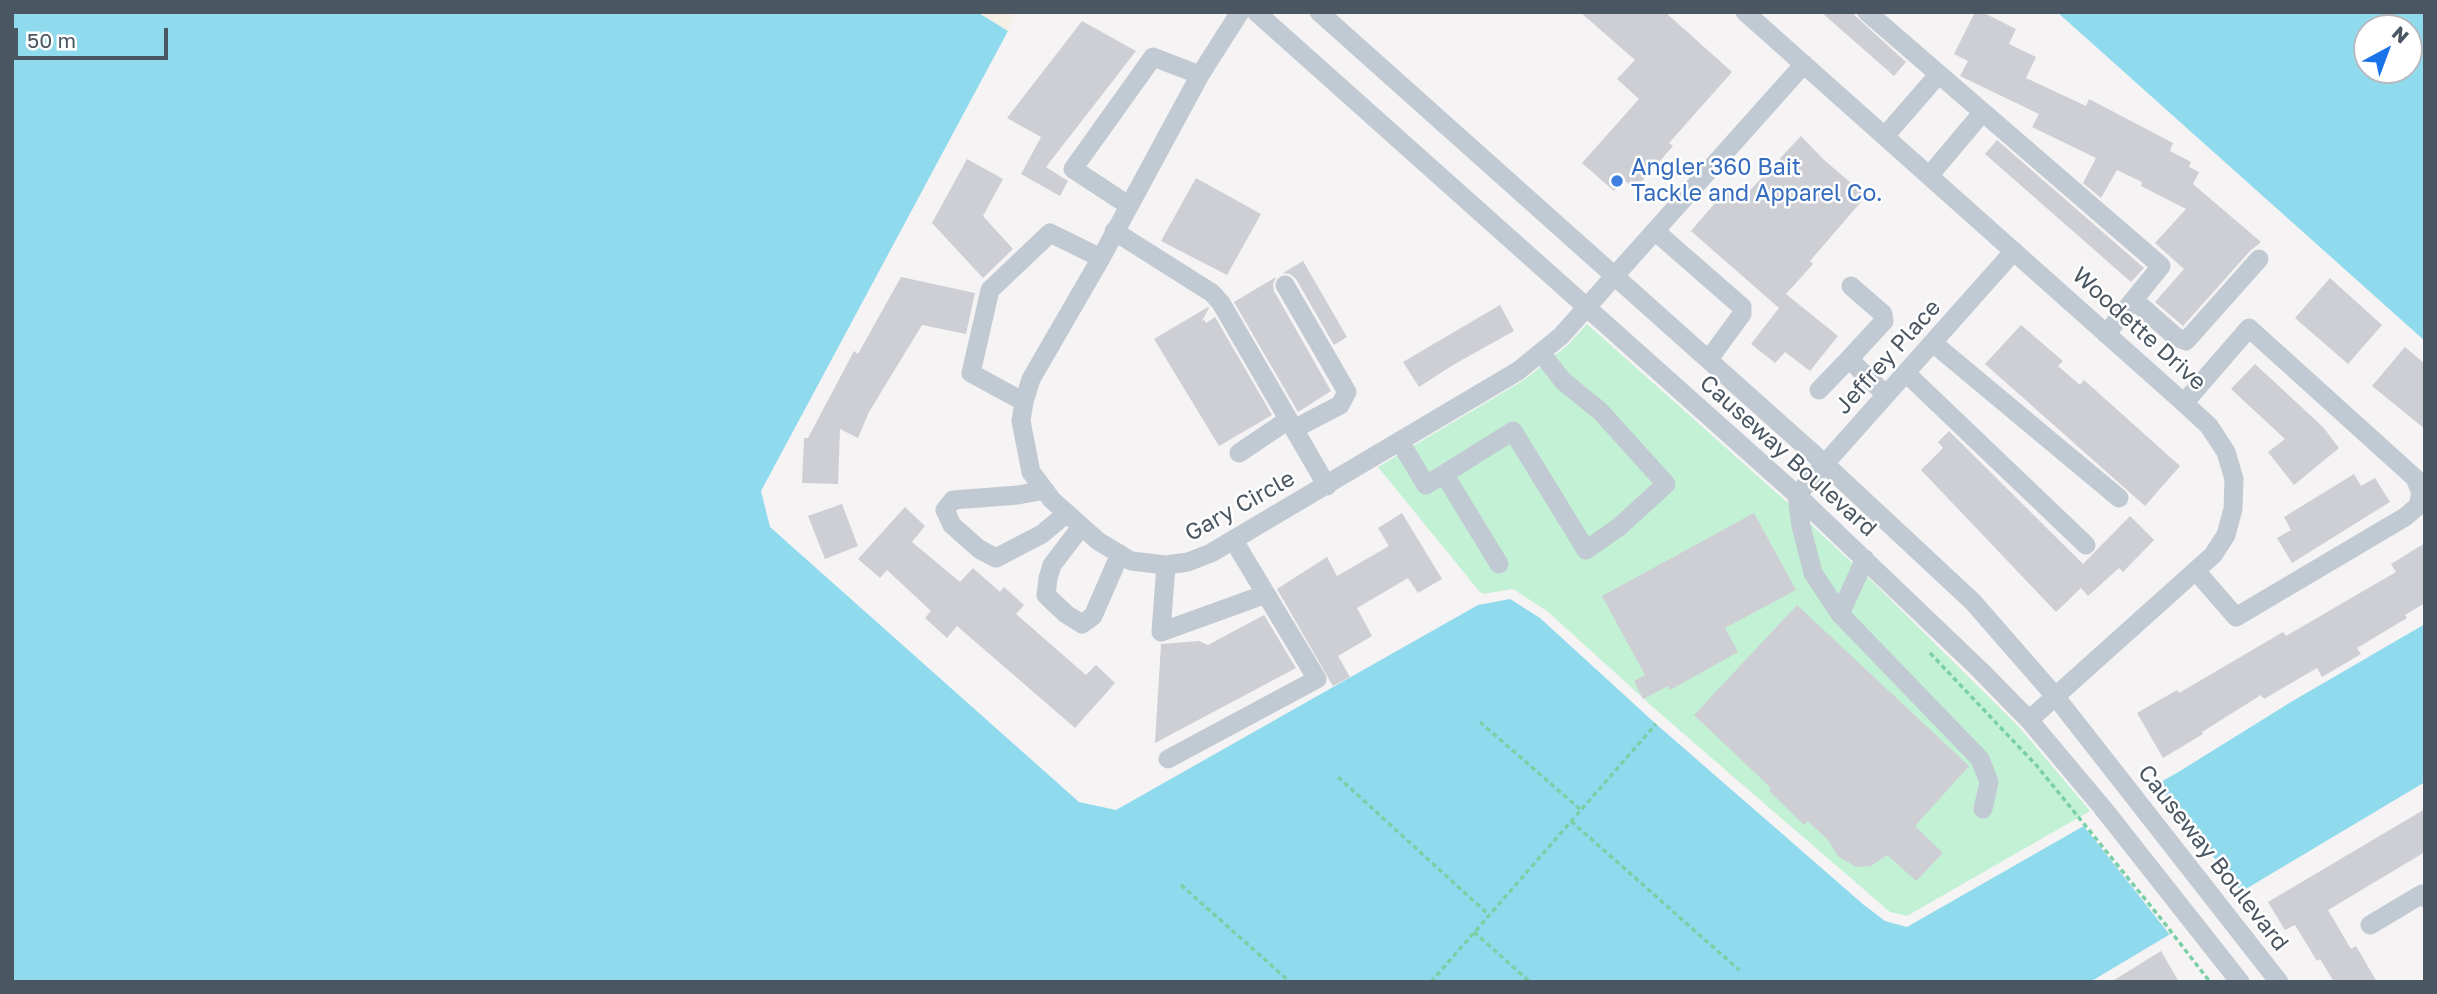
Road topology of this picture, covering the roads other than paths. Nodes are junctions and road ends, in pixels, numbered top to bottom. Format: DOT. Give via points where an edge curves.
graph roads {
  1 [pos="1240,12"];
  2 [pos="1256,12"];
  3 [pos="1319,12"];
  4 [pos="1745,12"];
  5 [pos="1867,12"];
  6 [pos="1804,64"];
  7 [pos="1200,75"];
  8 [pos="1938,75"];
  9 [pos="1982,113"];
  10 [pos="1885,136"];
  11 [pos="1929,176"];
  12 [pos="1128,205"];
  13 [pos="1114,231"];
  14 [pos="1655,231"];
  15 [pos="2014,251"];
  16 [pos="1101,258"];
  17 [pos="2259,259"];
  18 [pos="1616,275"];
  19 [pos="1285,285"];
  20 [pos="1851,286"];
  21 [pos="2134,300"];
  22 [pos="1587,307"];
  23 [pos="2106,334"];
  24 [pos="1933,343"];
  25 [pos="1541,354"];
  26 [pos="1709,359"];
  27 [pos="1849,359"];
  28 [pos="1906,373"];
  29 [pos="1819,390"];
  30 [pos="1886,395"];
  31 [pos="1024,402"];
  32 [pos="2184,403"];
  33 [pos="1291,424"];
  34 [pos="1400,442"];
  35 [pos="1238,453"];
  36 [pos="1825,464"];
  37 [pos="1444,474"];
  38 [pos="1327,486"];
  39 [pos="1045,490"];
  40 [pos="1797,495"];
  41 [pos="2119,498"];
  42 [pos="1067,513"];
  43 [pos="1082,527"];
  44 [pos="1234,541"];
  45 [pos="2086,545"];
  46 [pos="1120,554"];
  47 [pos="1866,559"];
  48 [pos="1499,564"];
  49 [pos="1166,565"];
  50 [pos="2196,571"];
  51 [pos="1266,594"];
  52 [pos="1840,614"];
  53 [pos="2055,696"];
  54 [pos="2029,720"];
  55 [pos="1168,759"];
  56 [pos="1983,809"];
  57 [pos="2425,898"];
  58 [pos="2370,925"];
  59 [pos="2240,982"];
  60 [pos="2280,982"];
  1 -- 7 [label="street, Gary Circle"];
  2 -- 22 [label="street, Causeway Boulevard"];
  3 -- 18 [label="street, Causeway Boulevard"];
  4 -- 6 [label="street, Woodette Drive"];
  5 -- 8 [label="street"];
  6 -- 10 [label="street, Woodette Drive"];
  6 -- 14 [label="street, Gary Circle"];
  7 -- 12 [label="street, Gary Circle"];
  7 -- 12 [label="street" via="1153,57 1073,169"];
  8 -- 9 [label="street"];
  8 -- 10 [label="street"];
  9 -- 11 [label="street"];
  9 -- 21 [label="street" via="2161,266"];
  10 -- 11 [label="street, Woodette Drive"];
  11 -- 15 [label="street, Woodette Drive"];
  12 -- 13 [label="street, Gary Circle"];
  13 -- 16 [label="street, Gary Circle"];
  13 -- 33 [label="street" via="1212,293"];
  14 -- 18 [label="street, Gary Circle"];
  14 -- 26 [label="street" via="1742,307 1742,314"];
  15 -- 23 [label="street, Woodette Drive"];
  15 -- 24 [label="street, Jeffrey Place"];
  16 -- 31 [label="street, Gary Circle" via="1031,380"];
  16 -- 31 [label="street" via="1050,233 990,290 971,373"];
  17 -- 21 [label="street" via="2186,341"];
  18 -- 22 [label="street, Gary Circle"];
  18 -- 26 [label="street, Causeway Boulevard"];
  19 -- 33 [label="street" via="1347,392 1339,405"];
  20 -- 27 [label="street" via="1883,314 1884,321"];
  21 -- 23 [label="street"];
  22 -- 25 [label="street, Gary Circle"];
  22 -- 40 [label="street, Causeway Boulevard"];
  23 -- 32 [label="street, Woodette Drive"];
  24 -- 28 [label="street, Jeffrey Place"];
  24 -- 41 [label="street"];
  25 -- 34 [label="street, Gary Circle"];
  25 -- 37 [label="street" via="1666,484 1586,550 1513,431"];
  26 -- 36 [label="street, Causeway Boulevard"];
  27 -- 29 [label="street"];
  27 -- 30 [label="street"];
  28 -- 30 [label="street, Jeffrey Place"];
  28 -- 45 [label="street"];
  30 -- 36 [label="street, Jeffrey Place"];
  31 -- 39 [label="street, Gary Circle" via="1024,445 1031,472"];
  32 -- 50 [label="street, Woodette Drive" via="2210,426 2227,452 2234,479 2226,535"];
  32 -- 50 [label="street" via="2249,328 2415,478 2421,493 2418,506 2405,517 2236,617"];
  33 -- 35 [label="street"];
  33 -- 38 [label="street"];
  34 -- 37 [label="street" via="1426,485"];
  34 -- 38 [label="street, Gary Circle"];
  36 -- 40 [label="street, Jeffrey Place"];
  36 -- 53 [label="street, Causeway Boulevard" via="1973,602"];
  37 -- 48 [label="street"];
  38 -- 44 [label="street, Gary Circle"];
  39 -- 42 [label="street, Gary Circle"];
  39 -- 42 [label="street" via="953,499 945,510 952,525 996,558 1042,534"];
  40 -- 47 [label="street, Causeway Boulevard"];
  40 -- 52 [label="street" via="1813,573"];
  42 -- 43 [label="street, Gary Circle"];
  43 -- 46 [label="street, Gary Circle"];
  43 -- 46 [label="street" via="1052,565 1048,578 1046,595 1066,614 1082,624 1093,616"];
  44 -- 49 [label="street, Gary Circle" via="1188,562"];
  44 -- 51 [label="street"];
  46 -- 49 [label="street, Gary Circle" via="1131,561"];
  47 -- 52 [label="street"];
  47 -- 54 [label="street, Causeway Boulevard"];
  49 -- 51 [label="street" via="1161,632"];
  50 -- 53 [label="street, Woodette Drive"];
  51 -- 55 [label="street" via="1317,679"];
  52 -- 56 [label="street" via="1980,759 1989,782"];
  53 -- 54 [label="street, Woodette Drive"];
  53 -- 60 [label="street, Causeway Boulevard"];
  54 -- 59 [label="street, Causeway Boulevard"];
  57 -- 58 [label="street" via="2422,894"];
}
